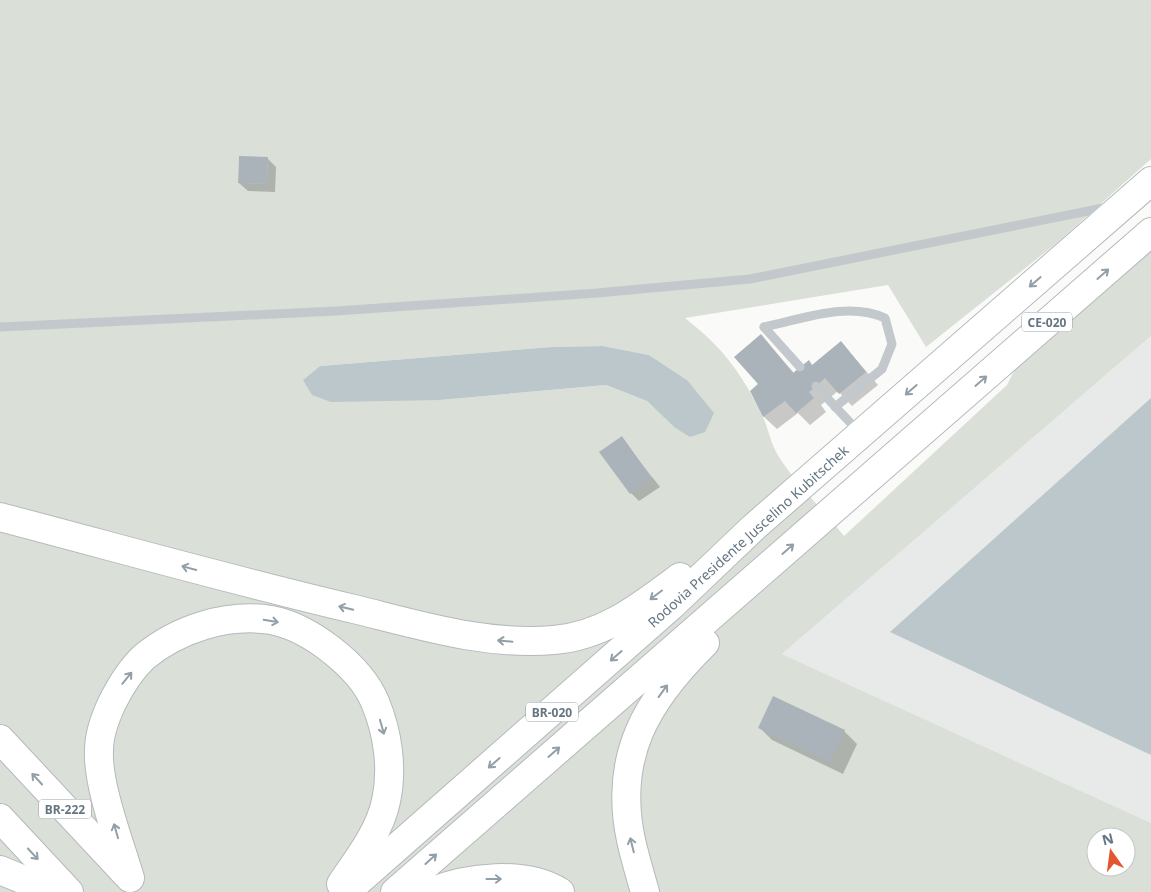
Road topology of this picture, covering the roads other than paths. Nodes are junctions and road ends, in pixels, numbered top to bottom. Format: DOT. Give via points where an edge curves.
graph roads {
  1 [pos="1151,181"];
  2 [pos="1124,204"];
  3 [pos="1151,232"];
  4 [pos="0,327"];
  5 [pos="800,367"];
  6 [pos="816,386"];
  7 [pos="835,407"];
  8 [pos="861,434"];
  9 [pos="0,517"];
  10 [pos="754,527"];
  11 [pos="751,581"];
  12 [pos="0,739"];
  13 [pos="0,818"];
  14 [pos="0,870"];
  15 [pos="137,885"];
  16 [pos="54,892"];
  17 [pos="69,892"];
  18 [pos="335,892"];
  19 [pos="346,892"];
  20 [pos="395,892"];
  21 [pos="430,892"];
  22 [pos="560,892"];
  23 [pos="645,892"];
  1 -- 2 [label="highway, Rodovia Presidente Juscelino Kubitschek / CE-020"];
  2 -- 4 [label="lane" via="750,279 336,311"];
  2 -- 8 [label="highway, Rodovia Presidente Juscelino Kubitschek / CE-020, one-way"];
  11 -- 3 [label="highway, CE-020, one-way"];
  5 -- 7 [label="lane" via="764,326 847,310 869,311 885,318 892,344 882,369"];
  6 -- 7 [label="lane"];
  7 -- 8 [label="lane"];
  8 -- 10 [label="highway, Rodovia Presidente Juscelino Kubitschek / CE-020"];
  10 -- 9 [label="highway, one-way" via="685,572 622,619 590,633 555,640 511,641 467,635 270,589"];
  10 -- 19 [label="highway, Rodovia Presidente Juscelino Kubitschek / BR-020, one-way" via="671,606"];
  20 -- 11 [label="highway, BR-020, one-way"];
  23 -- 11 [label="highway, one-way" via="626,806 632,748 643,720 660,695 681,666 724,625 745,598"];
  15 -- 12 [label="highway, BR-222, one-way"];
  13 -- 17 [label="highway, one-way"];
  14 -- 16 [label="highway"];
  15 -- 18 [label="highway, one-way" via="105,793 99,751 104,720 122,683 144,658 168,640 204,624 240,619 271,620 316,638 358,676 375,701 386,738 391,773 386,804 371,838"];
  21 -- 22 [label="highway, one-way" via="453,883 511,878"];
}
